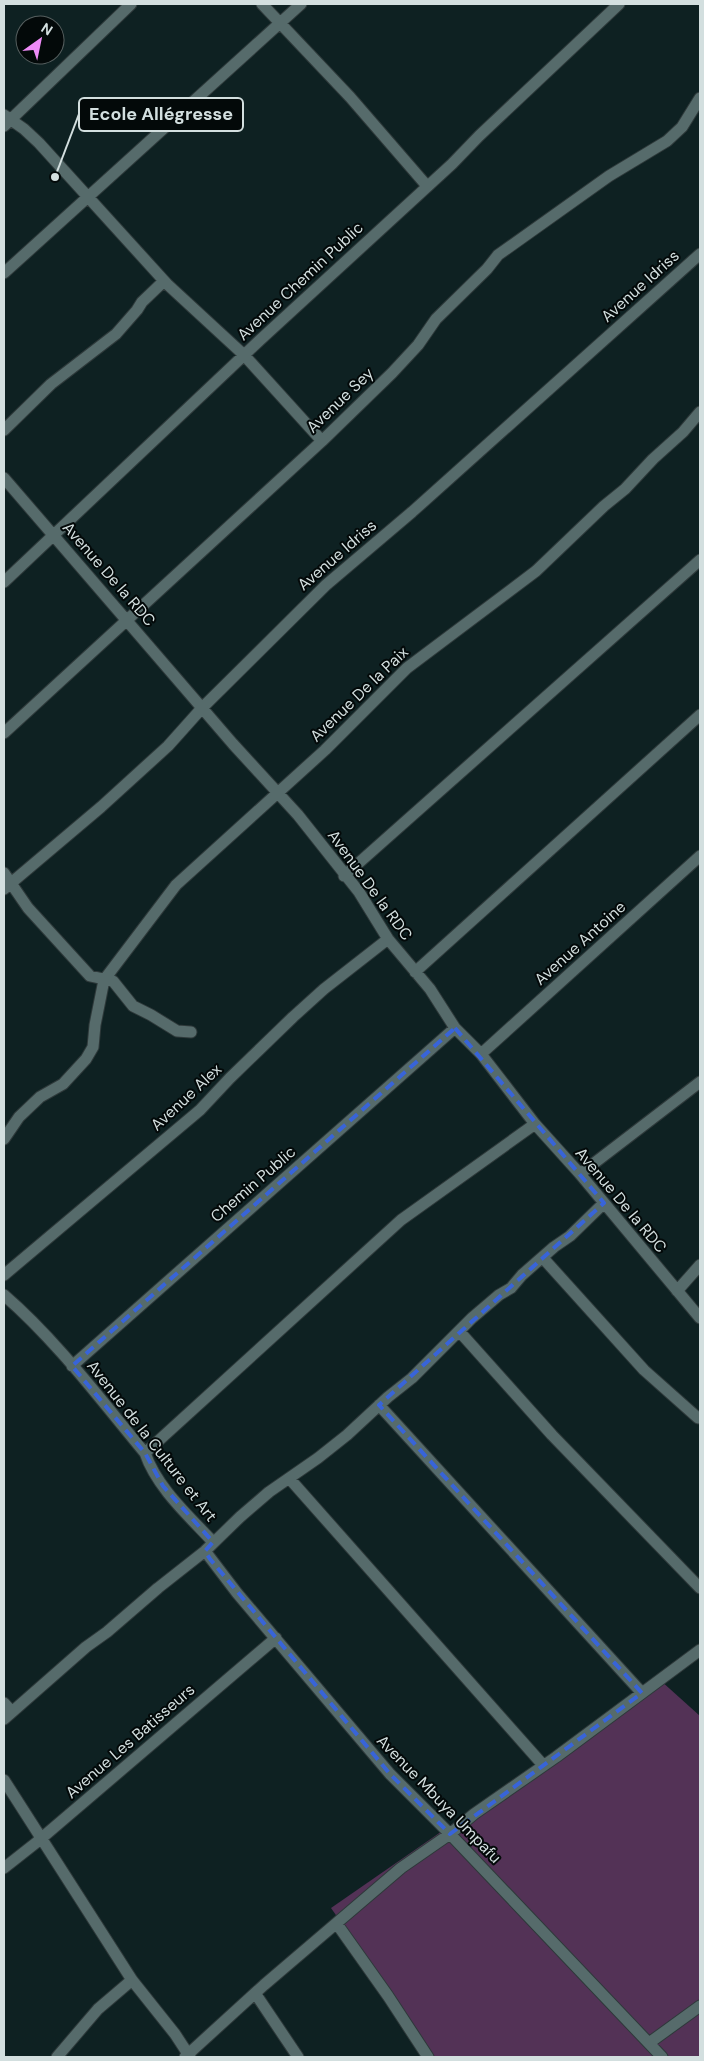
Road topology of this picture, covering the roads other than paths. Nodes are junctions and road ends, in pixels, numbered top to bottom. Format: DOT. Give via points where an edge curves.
graph roads {
  1 [pos="131,4"];
  2 [pos="262,4"];
  3 [pos="300,4"];
  4 [pos="619,4"];
  5 [pos="279,23"];
  6 [pos="700,98"];
  7 [pos="6,120"];
  8 [pos="427,186"];
  9 [pos="88,197"];
  10 [pos="700,254"];
  11 [pos="4,273"];
  12 [pos="164,281"];
  13 [pos="244,355"];
  14 [pos="700,412"];
  15 [pos="4,430"];
  16 [pos="322,441"];
  17 [pos="4,478"];
  18 [pos="53,534"];
  19 [pos="700,560"];
  20 [pos="4,582"];
  21 [pos="126,619"];
  22 [pos="202,708"];
  23 [pos="700,715"];
  24 [pos="4,733"];
  25 [pos="278,793"];
  26 [pos="700,856"];
  27 [pos="4,873"];
  28 [pos="344,876"];
  29 [pos="8,886"];
  30 [pos="388,939"];
  31 [pos="415,972"];
  32 [pos="104,980"];
  33 [pos="455,1028"];
  34 [pos="191,1032"];
  35 [pos="481,1054"];
  36 [pos="700,1082"];
  37 [pos="535,1124"];
  38 [pos="4,1139"];
  39 [pos="580,1174"];
  40 [pos="604,1203"];
  41 [pos="543,1258"];
  42 [pos="700,1265"];
  43 [pos="4,1275"];
  44 [pos="677,1291"];
  45 [pos="4,1295"];
  46 [pos="700,1318"];
  47 [pos="460,1331"];
  48 [pos="72,1366"];
  49 [pos="379,1405"];
  50 [pos="698,1418"];
  51 [pos="145,1453"];
  52 [pos="289,1478"];
  53 [pos="213,1542"];
  54 [pos="205,1551"];
  55 [pos="700,1588"];
  56 [pos="276,1638"];
  57 [pos="700,1650"];
  58 [pos="642,1693"];
  59 [pos="4,1703"];
  60 [pos="8,1716"];
  61 [pos="543,1765"];
  62 [pos="4,1780"];
  63 [pos="450,1834"];
  64 [pos="41,1839"];
  65 [pos="4,1868"];
  66 [pos="337,1924"];
  67 [pos="132,1980"];
  68 [pos="255,1993"];
  69 [pos="700,2006"];
  70 [pos="649,2043"];
  71 [pos="188,2056"];
  72 [pos="56,2057"];
  73 [pos="298,2057"];
  74 [pos="428,2057"];
  75 [pos="662,2057"];
  1 -- 7 [label="street"];
  2 -- 5 [label="street"];
  3 -- 5 [label="street"];
  4 -- 8 [label="street, Avenue Chemin Public"];
  5 -- 8 [label="street" via="350,97"];
  5 -- 9 [label="street"];
  6 -- 16 [label="street, Avenue Sey" via="682,127 667,141 609,176 498,255 436,319 392,373"];
  7 -- 9 [label="street" via="39,143"];
  8 -- 13 [label="street, Avenue Chemin Public"];
  9 -- 11 [label="street"];
  9 -- 12 [label="street"];
  10 -- 22 [label="street, Avenue Idriss" via="326,585"];
  12 -- 13 [label="street"];
  12 -- 15 [label="street" via="116,334 46,389"];
  13 -- 16 [label="street"];
  13 -- 18 [label="street, Avenue Chemin Public"];
  14 -- 25 [label="street, Avenue De la Paix" via="625,489 536,571 407,668"];
  16 -- 21 [label="street, Avenue Sey"];
  17 -- 18 [label="street, Avenue De la RDC"];
  18 -- 20 [label="street, Avenue Chemin Public"];
  18 -- 21 [label="street, Avenue De la RDC"];
  19 -- 28 [label="street"];
  21 -- 22 [label="street, Avenue De la RDC"];
  21 -- 24 [label="street, Avenue Sey"];
  22 -- 25 [label="street, Avenue De la RDC"];
  22 -- 29 [label="street, Avenue Idriss" via="168,746"];
  23 -- 31 [label="street"];
  25 -- 28 [label="street, Avenue De la RDC"];
  25 -- 32 [label="street, Avenue De la Paix" via="176,885"];
  26 -- 35 [label="street, Avenue Antoine"];
  27 -- 29 [label="street"];
  28 -- 30 [label="street, Avenue De la RDC" via="359,892"];
  29 -- 32 [label="street" via="90,976"];
  30 -- 31 [label="street, Avenue De la RDC"];
  30 -- 43 [label="street, Avenue Alex" via="293,1017 200,1110"];
  31 -- 33 [label="street, Avenue De la RDC"];
  32 -- 34 [label="street" via="113,981 133,1006 177,1031"];
  32 -- 38 [label="street" via="91,1052 70,1078 40,1097 19,1117"];
  33 -- 35 [label="street, Avenue De la RDC"];
  33 -- 48 [label="street, Chemin Public"];
  35 -- 37 [label="street, Avenue De la RDC"];
  36 -- 39 [label="street"];
  37 -- 39 [label="street, Avenue De la RDC"];
  37 -- 51 [label="street" via="401,1220"];
  39 -- 40 [label="street, Avenue De la RDC"];
  40 -- 41 [label="street"];
  40 -- 44 [label="street, Avenue De la RDC"];
  41 -- 47 [label="street"];
  41 -- 50 [label="street" via="644,1370"];
  42 -- 44 [label="street"];
  44 -- 46 [label="street, Avenue De la RDC"];
  45 -- 48 [label="street, Avenue de la Culture et Art"];
  47 -- 49 [label="street"];
  47 -- 55 [label="street" via="552,1435"];
  48 -- 51 [label="street, Avenue de la Culture et Art"];
  49 -- 52 [label="street" via="347,1436"];
  49 -- 58 [label="street"];
  51 -- 53 [label="street, Avenue de la Culture et Art" via="163,1486"];
  52 -- 53 [label="street"];
  52 -- 61 [label="street"];
  53 -- 54 [label="street"];
  54 -- 56 [label="street, Avenue Mbuya Umpafu"];
  54 -- 60 [label="street" via="86,1647"];
  56 -- 63 [label="street, Avenue Mbuya Umpafu" via="390,1774"];
  56 -- 64 [label="street, Avenue Les Batisseurs"];
  57 -- 58 [label="street"];
  58 -- 61 [label="street"];
  59 -- 60 [label="street"];
  61 -- 63 [label="street"];
  62 -- 64 [label="street"];
  63 -- 66 [label="street" via="401,1868"];
  63 -- 70 [label="street, Avenue Mbuya Umpafu"];
  64 -- 65 [label="street, Avenue Les Batisseurs"];
  64 -- 67 [label="street"];
  66 -- 68 [label="street"];
  66 -- 74 [label="street"];
  67 -- 71 [label="street" via="175,2034"];
  67 -- 72 [label="street" via="98,2010"];
  68 -- 71 [label="street"];
  68 -- 73 [label="street"];
  69 -- 70 [label="street"];
  70 -- 75 [label="street, Avenue Mbuya Umpafu"];
}
